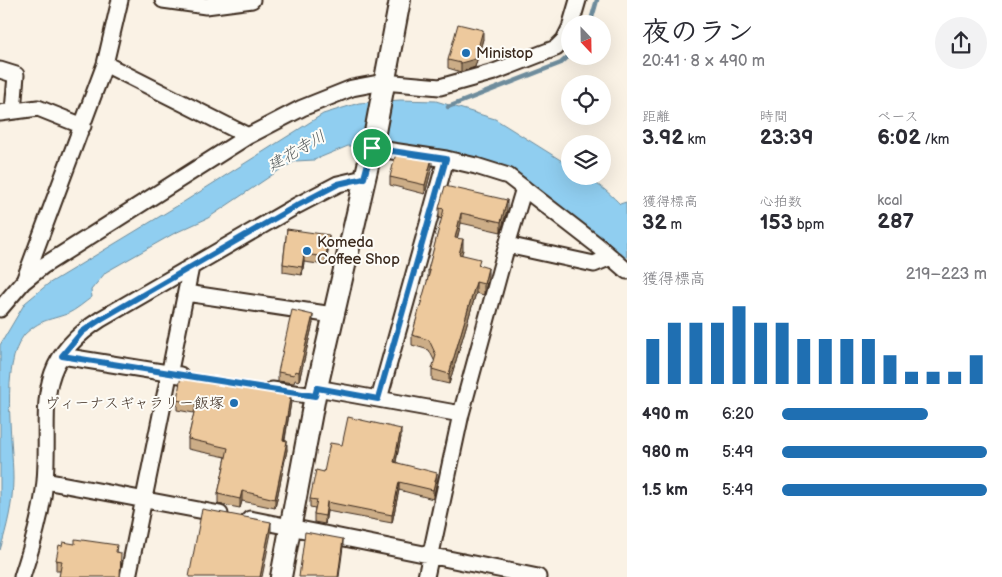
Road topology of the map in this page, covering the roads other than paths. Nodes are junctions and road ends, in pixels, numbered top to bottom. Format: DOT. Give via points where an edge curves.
graph roads {
  1 [pos="120,0"];
  2 [pos="163,0"];
  3 [pos="252,0"];
  4 [pos="400,0"];
  5 [pos="578,0"];
  6 [pos="574,15"];
  7 [pos="561,42"];
  8 [pos="104,64"];
  9 [pos="0,70"];
  10 [pos="384,87"];
  11 [pos="7,112"];
  12 [pos="82,126"];
  13 [pos="248,136"];
  14 [pos="372,148"];
  15 [pos="446,159"];
  16 [pos="364,178"];
  17 [pos="524,188"];
  18 [pos="508,245"];
  19 [pos="611,258"];
  20 [pos="192,267"];
  21 [pos="627,271"];
  22 [pos="24,282"];
  23 [pos="186,293"];
  24 [pos="0,309"];
  25 [pos="333,315"];
  26 [pos="62,356"];
  27 [pos="170,373"];
  28 [pos="199,378"];
  29 [pos="257,387"];
  30 [pos="316,392"];
  31 [pos="378,399"];
  32 [pos="461,414"];
  33 [pos="45,481"];
  34 [pos="144,500"];
  35 [pos="291,527"];
  36 [pos="430,555"];
  37 [pos="22,577"];
  38 [pos="128,577"];
  39 [pos="281,577"];
  40 [pos="426,577"];
  41 [pos="538,577"];
  1 -- 8 [label="street"];
  2 -- 3 [label="street" via="206,6"];
  4 -- 10 [label="street"];
  5 -- 6 [label="street"];
  7 -- 10 [label="street" via="546,53 440,87"];
  8 -- 12 [label="street"];
  8 -- 13 [label="street"];
  9 -- 11 [label="street" via="16,75"];
  10 -- 13 [label="street" via="352,88 302,108"];
  10 -- 14 [label="street"];
  11 -- 12 [label="street" via="38,108"];
  12 -- 22 [label="street"];
  13 -- 22 [label="street" via="43,266"];
  14 -- 15 [label="street"];
  14 -- 16 [label="street"];
  15 -- 17 [label="street" via="508,176"];
  15 -- 31 [label="street"];
  16 -- 20 [label="street" via="338,184"];
  16 -- 25 [label="street"];
  17 -- 18 [label="street"];
  17 -- 19 [label="street"];
  18 -- 19 [label="street" via="594,264"];
  18 -- 32 [label="street"];
  19 -- 21 [label="street"];
  20 -- 23 [label="street"];
  20 -- 26 [label="street" via="82,332"];
  22 -- 24 [label="street"];
  23 -- 25 [label="street"];
  23 -- 27 [label="street"];
  25 -- 30 [label="street"];
  26 -- 27 [label="street"];
  26 -- 33 [label="street" via="47,389"];
  27 -- 28 [label="street"];
  27 -- 34 [label="street"];
  29 -- 30 [label="street"];
  30 -- 31 [label="street"];
  30 -- 35 [label="street"];
  31 -- 32 [label="street"];
  32 -- 36 [label="street"];
  33 -- 34 [label="street"];
  33 -- 37 [label="street" via="36,534"];
  34 -- 35 [label="street"];
  34 -- 38 [label="street"];
  35 -- 36 [label="street"];
  35 -- 39 [label="street"];
  36 -- 40 [label="street"];
  36 -- 41 [label="street"];
}
